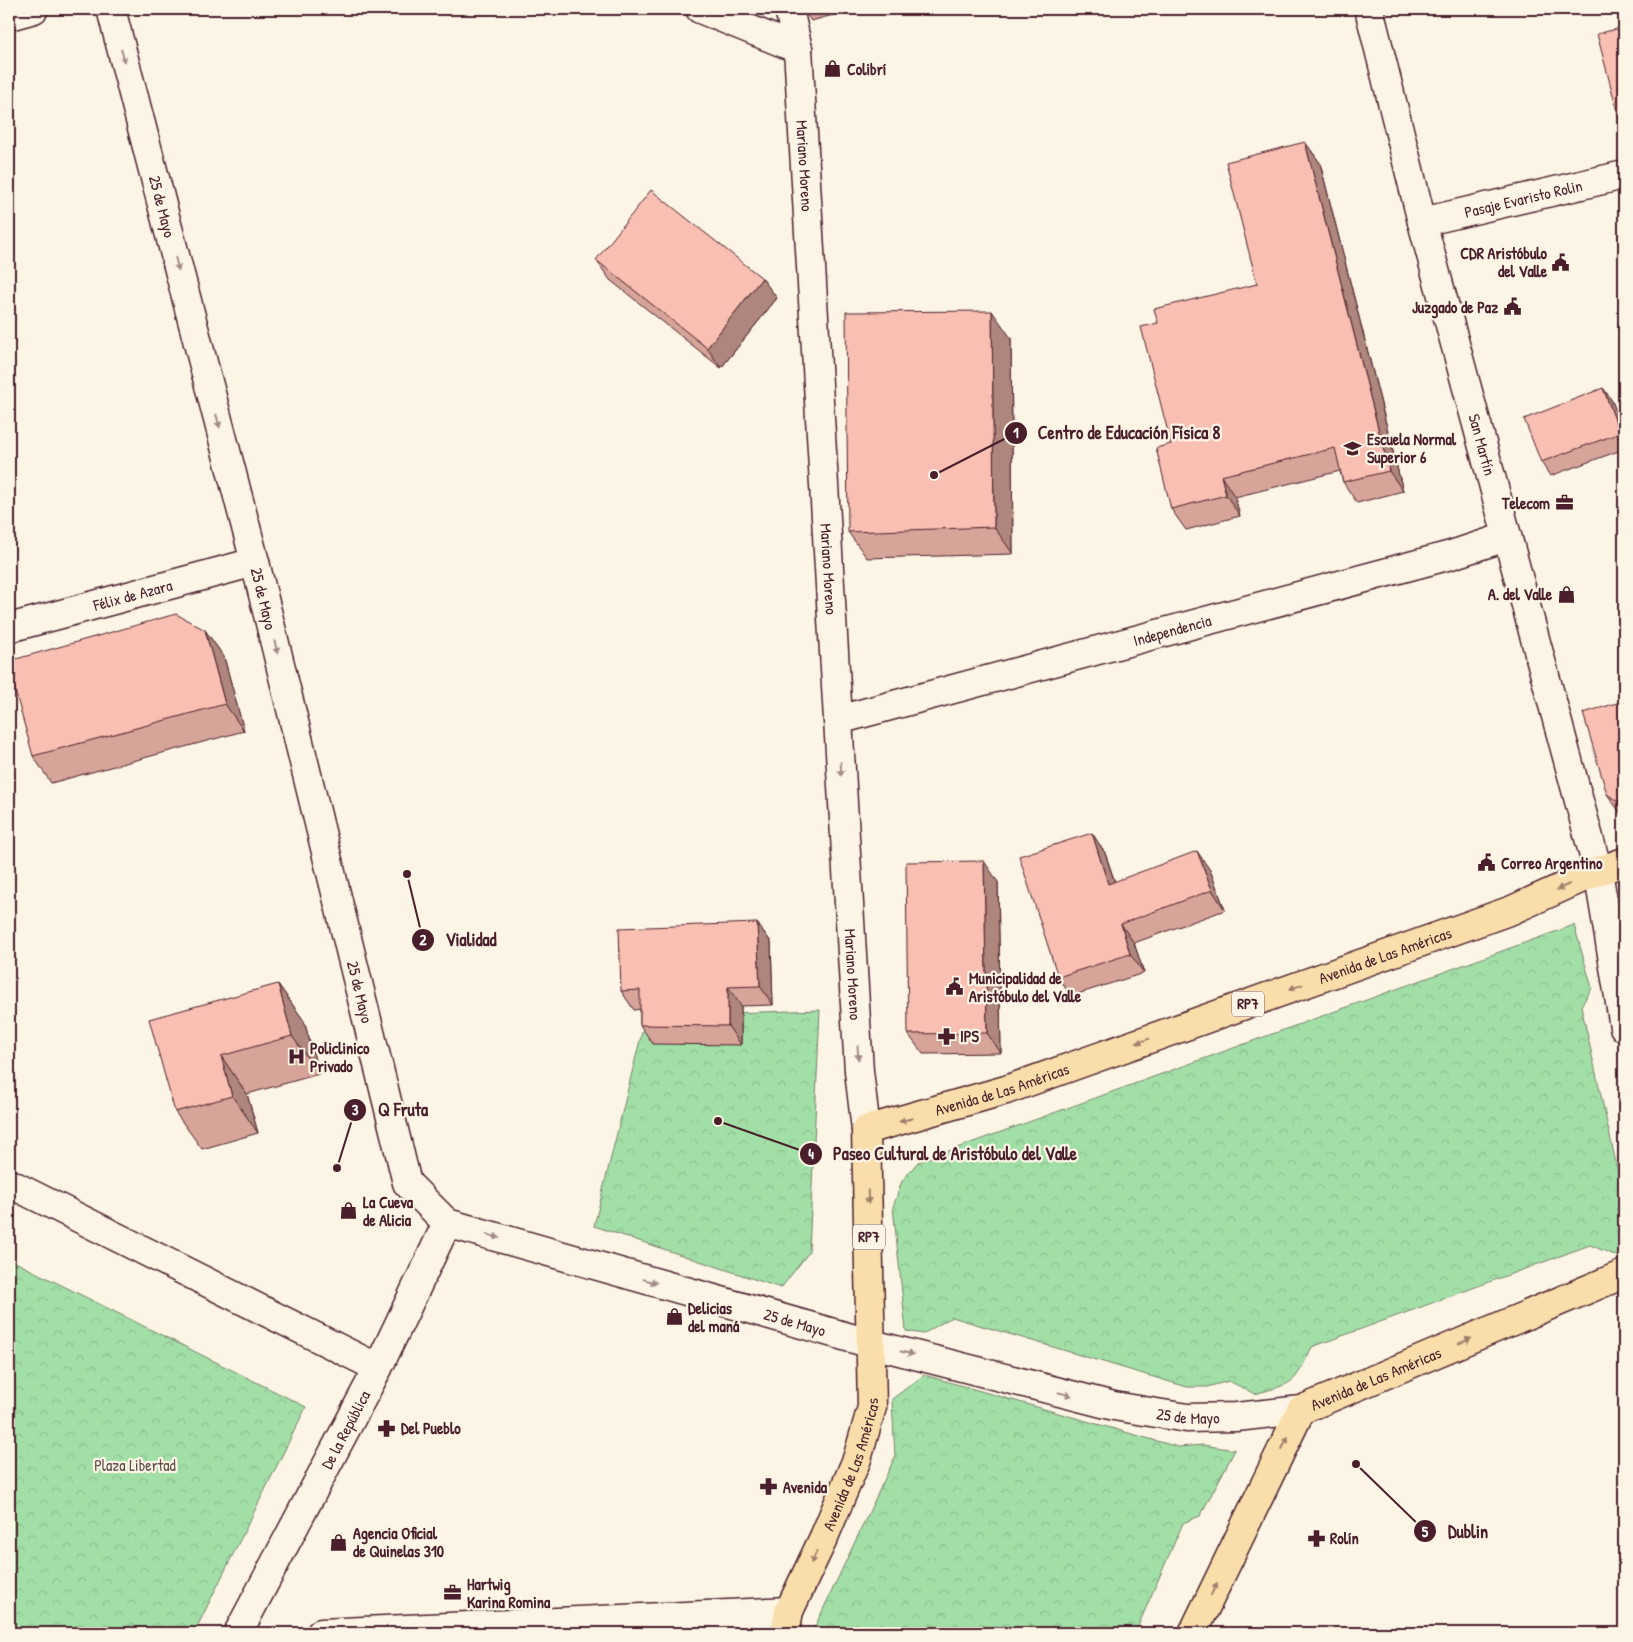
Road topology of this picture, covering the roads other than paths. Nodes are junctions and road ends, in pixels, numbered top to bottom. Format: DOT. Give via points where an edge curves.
graph roads {
  1 [pos="34,9"];
  2 [pos="111,9"];
  3 [pos="700,9"];
  4 [pos="789,9"];
  5 [pos="1369,9"];
  6 [pos="9,16"];
  7 [pos="798,49"];
  8 [pos="1624,175"];
  9 [pos="1422,222"];
  10 [pos="1506,537"];
  11 [pos="255,562"];
  12 [pos="9,628"];
  13 [pos="838,720"];
  14 [pos="1624,862"];
  15 [pos="1598,871"];
  16 [pos="1624,1027"];
  17 [pos="866,1130"];
  18 [pos="9,1183"];
  19 [pos="447,1223"];
  20 [pos="1624,1274"];
  21 [pos="872,1344"];
  22 [pos="378,1368"];
  23 [pos="1301,1410"];
  24 [pos="787,1622"];
  25 [pos="238,1633"];
  26 [pos="321,1633"];
  27 [pos="1193,1633"];
  1 -- 6 [label="street"];
  2 -- 11 [label="street, 25 de Mayo, one-way"];
  3 -- 7 [label="street"];
  4 -- 7 [label="street, Mariano Moreno"];
  5 -- 9 [label="street, San Martín"];
  7 -- 13 [label="street, Mariano Moreno"];
  8 -- 9 [label="street, Pasaje Evaristo Rolin"];
  9 -- 10 [label="street, San Martín"];
  10 -- 13 [label="street, Independencia" via="1451,555"];
  10 -- 15 [label="street, San Martín"];
  11 -- 12 [label="street, Félix de Azara"];
  11 -- 19 [label="street, 25 de Mayo, one-way" via="407,1183"];
  13 -- 17 [label="street, Mariano Moreno, one-way" via="859,1072"];
  14 -- 15 [label="main road, Avenida de Las Américas / RP7"];
  15 -- 16 [label="street, San Martín"];
  15 -- 17 [label="main road, Avenida de Las Américas / RP7, one-way" via="1512,910 1006,1090"];
  17 -- 21 [label="main road, Avenida de Las Américas / RP7, one-way"];
  18 -- 22 [label="street"];
  19 -- 21 [label="street, 25 de Mayo, one-way"];
  19 -- 22 [label="street, De la República"];
  23 -- 20 [label="main road, Avenida de Las Américas, one-way"];
  21 -- 23 [label="street, 25 de Mayo, one-way" via="1158,1415 1236,1418"];
  21 -- 24 [label="main road, Avenida de Las Américas / RP7, one-way" via="872,1406 857,1459"];
  22 -- 25 [label="street, De la República"];
  27 -- 23 [label="main road, Avenida de Las Américas, one-way"];
  24 -- 26 [label="street"];
}
